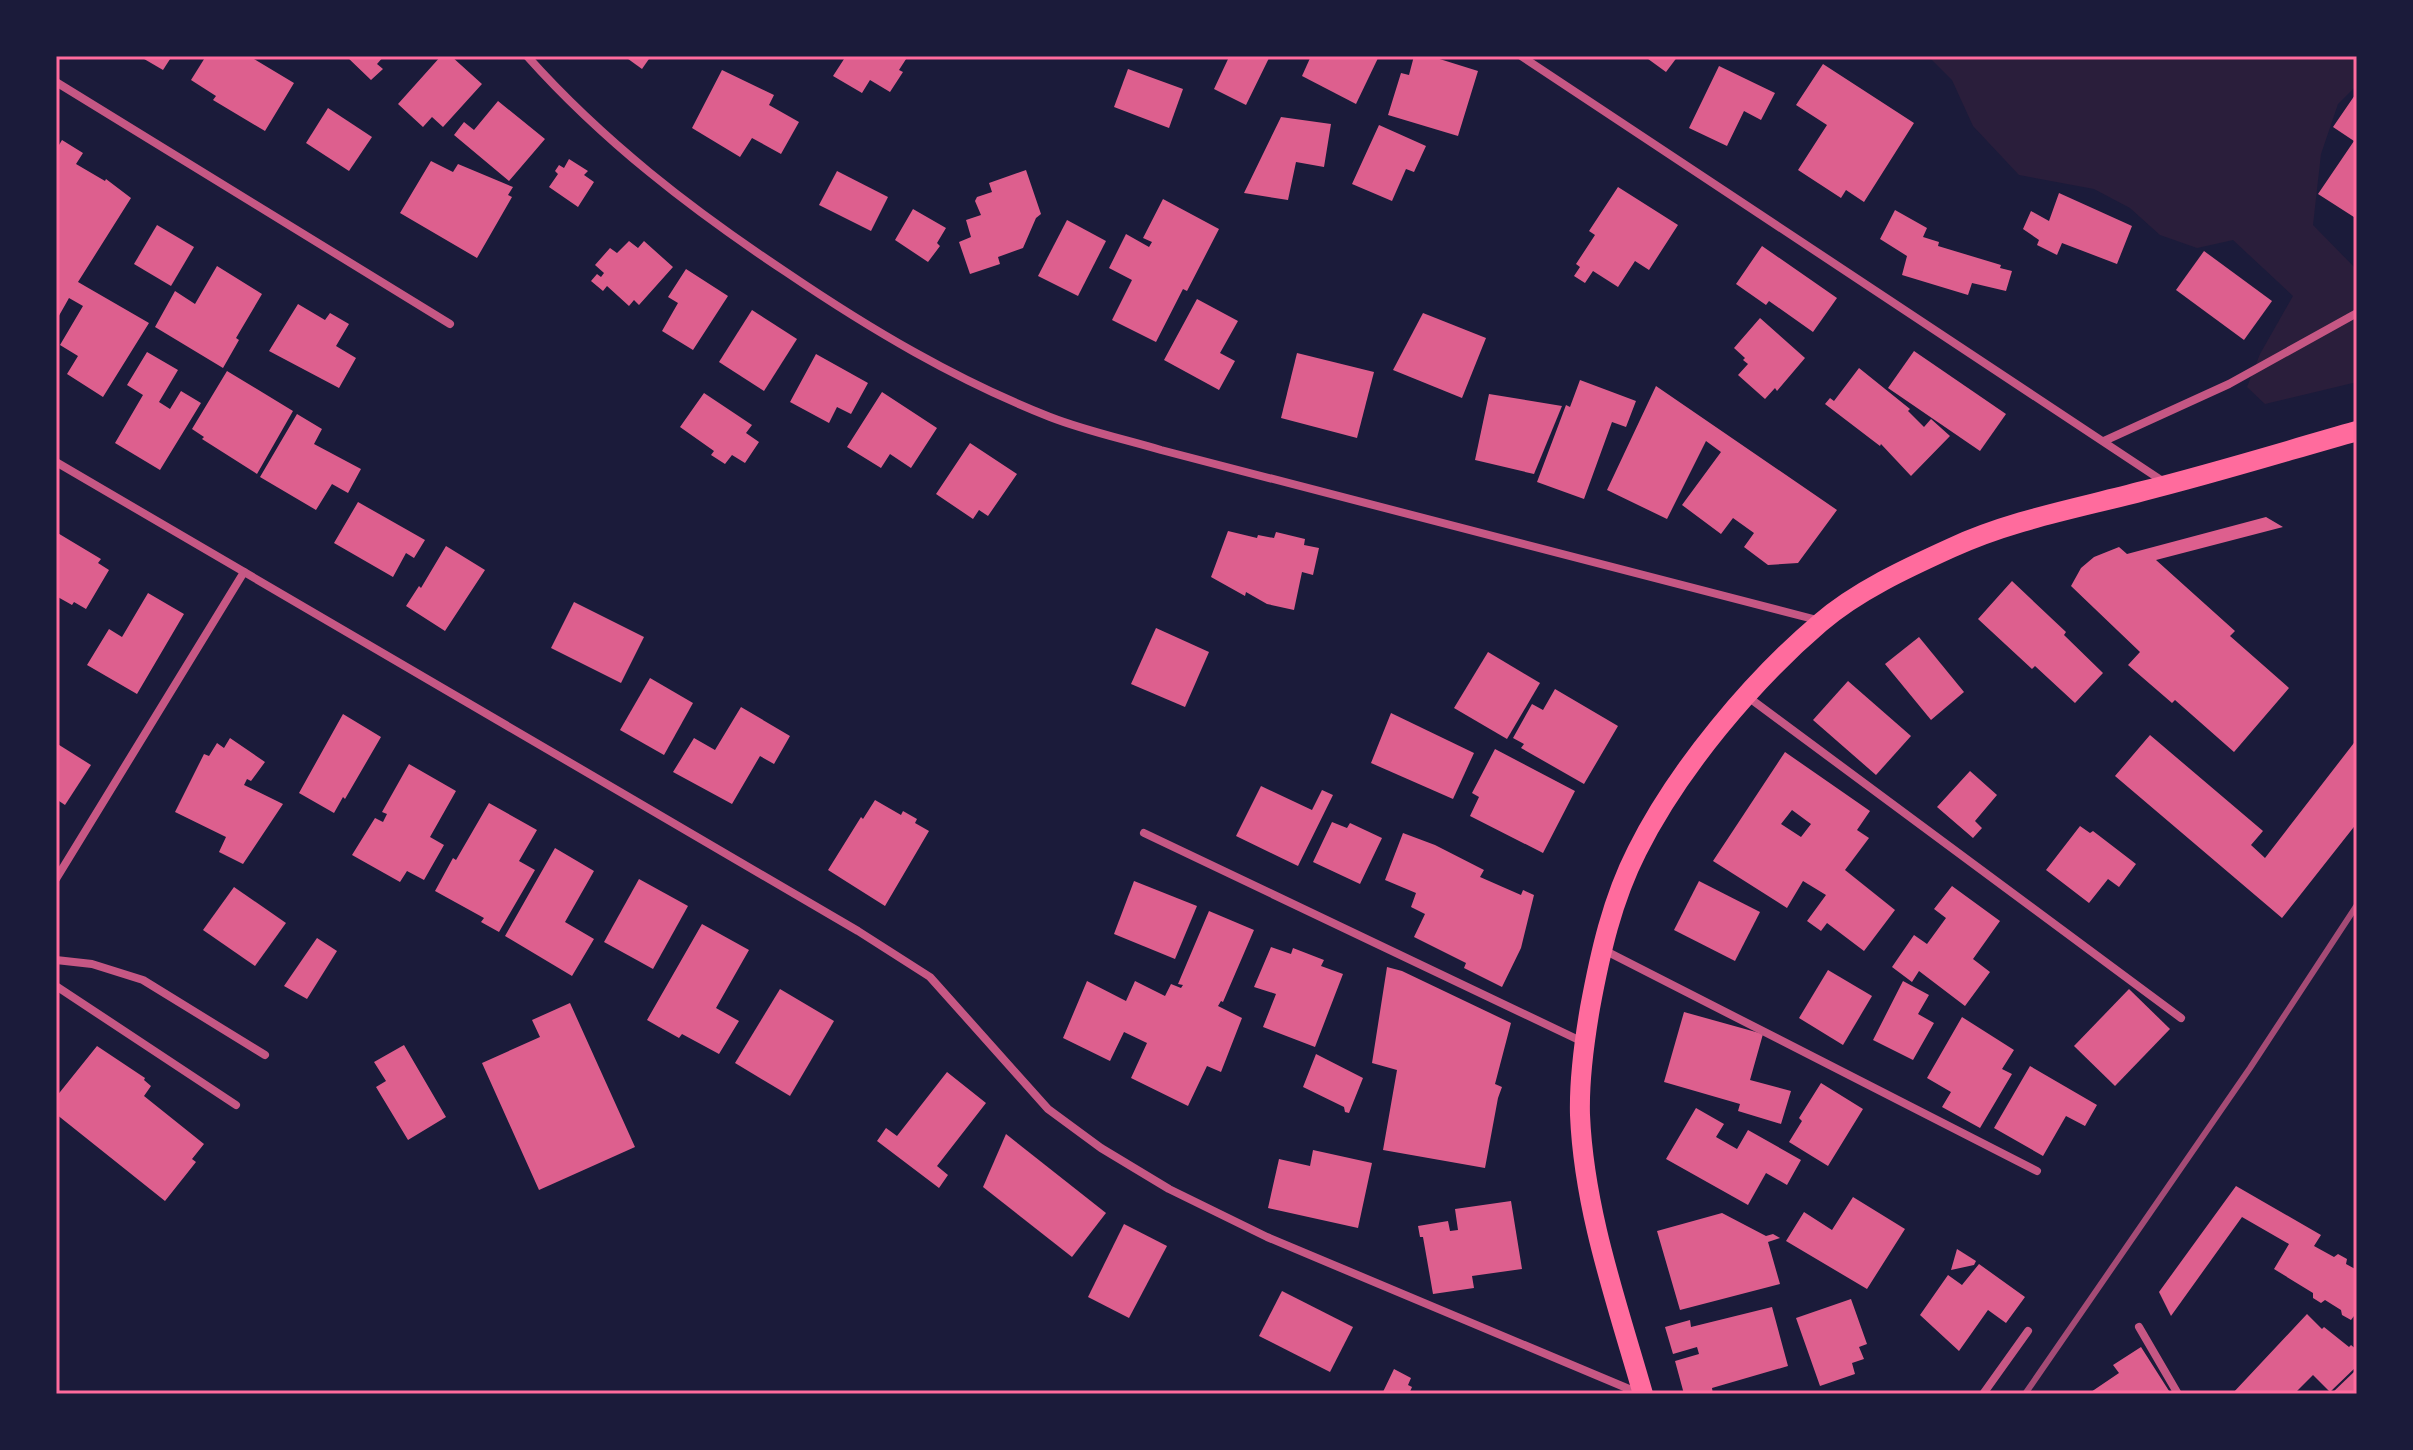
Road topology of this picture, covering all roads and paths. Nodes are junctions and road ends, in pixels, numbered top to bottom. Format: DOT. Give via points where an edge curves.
graph roads {
  1 [pos="527,56"];
  2 [pos="1521,56"];
  3 [pos="56,82"];
  4 [pos="2357,313"];
  5 [pos="450,324"];
  6 [pos="2357,431"];
  7 [pos="2104,441"];
  8 [pos="56,462"];
  9 [pos="2168,485"];
  10 [pos="244,572"];
  11 [pos="1822,621"];
  12 [pos="1746,696"];
  13 [pos="1144,833"];
  14 [pos="56,879"];
  15 [pos="1601,949"];
  16 [pos="56,960"];
  17 [pos="56,986"];
  18 [pos="2181,1018"];
  19 [pos="1584,1043"];
  20 [pos="265,1055"];
  21 [pos="236,1105"];
  22 [pos="2037,1171"];
  23 [pos="2139,1327"];
  24 [pos="2028,1331"];
  25 [pos="1642,1394"];
  26 [pos="1983,1394"];
  27 [pos="2178,1394"];
  1 -- 11 [label="street" via="621,151 722,230 864,325 973,384 1053,418 1161,450"];
  2 -- 7 [label="street"];
  3 -- 5 [label="street"];
  4 -- 7 [label="street" via="2229,384"];
  6 -- 9 [label="main road"];
  7 -- 9 [label="street"];
  8 -- 10 [label="street"];
  9 -- 11 [label="main road" via="1954,546 1870,589"];
  10 -- 14 [label="street"];
  10 -- 25 [label="street" via="930,977 1048,1109 1169,1189 1267,1237"];
  11 -- 12 [label="main road"];
  12 -- 15 [label="main road" via="1669,796 1637,850"];
  12 -- 18 [label="street"];
  13 -- 19 [label="street"];
  15 -- 19 [label="main road"];
  15 -- 22 [label="street"];
  16 -- 20 [label="street" via="92,964 143,980"];
  17 -- 21 [label="street"];
  19 -- 25 [label="main road" via="1580,1113 1585,1172"];
  23 -- 27 [label="street"];
  24 -- 26 [label="street"];
}
